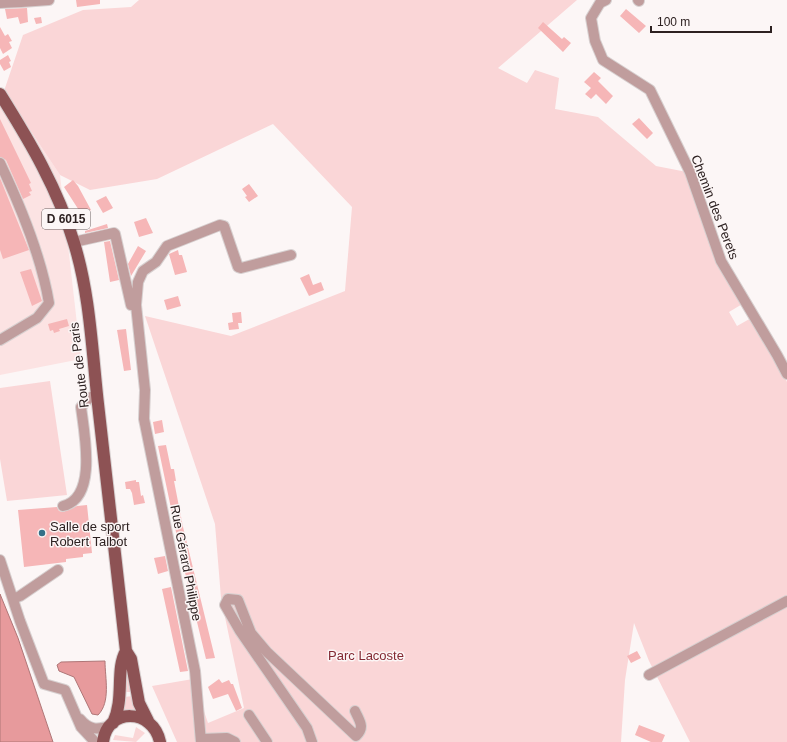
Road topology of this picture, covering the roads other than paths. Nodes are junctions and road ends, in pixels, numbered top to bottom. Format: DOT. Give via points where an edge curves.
graph roads {
  1 [pos="50,0"];
  2 [pos="606,0"];
  3 [pos="22,1"];
  4 [pos="0,3"];
  5 [pos="0,94"];
  6 [pos="0,163"];
  7 [pos="74,242"];
  8 [pos="291,255"];
  9 [pos="136,305"];
  10 [pos="0,340"];
  11 [pos="787,374"];
  12 [pos="97,394"];
  13 [pos="63,506"];
  14 [pos="0,560"];
  15 [pos="58,570"];
  16 [pos="13,599"];
  17 [pos="787,601"];
  18 [pos="126,651"];
  19 [pos="649,675"];
  20 [pos="355,711"];
  21 [pos="77,715"];
  22 [pos="249,715"];
  23 [pos="148,721"];
  24 [pos="112,724"];
  25 [pos="201,740"];
  26 [pos="95,742"];
  27 [pos="103,742"];
  28 [pos="160,742"];
  29 [pos="235,742"];
  30 [pos="267,742"];
  31 [pos="312,742"];
  1 -- 3 [label="street"];
  2 -- 11 [label="street, Chemin des Perets" via="600,3 592,18 595,41 603,60 650,90 690,172 721,261"];
  3 -- 4 [label="street"];
  5 -- 7 [label="main road, Route de Paris / D 6015" via="44,168"];
  6 -- 10 [label="street" via="34,248 49,303 37,318"];
  7 -- 9 [label="street" via="115,234 131,305"];
  7 -- 12 [label="main road, Route de Paris / D 6015" via="84,290"];
  8 -- 9 [label="street" via="238,267 224,226 220,225 167,246 156,262 143,271 138,282"];
  9 -- 25 [label="street, Rue Gérard Philippe" via="146,390 144,419 194,671"];
  12 -- 13 [label="street" via="81,406 87,456 84,483 76,500"];
  12 -- 18 [label="main road, Route de Paris / D 6015"];
  14 -- 16 [label="street"];
  15 -- 16 [label="street"];
  16 -- 21 [label="street" via="44,684 65,690"];
  17 -- 19 [label="street"];
  18 -- 23 [label="main road, Route de Paris / D 6015" via="131,659 139,703"];
  18 -- 24 [label="main road, Route de Paris / D 6015" via="121,659 120,703"];
  20 -- 31 [label="street" via="362,726 362,731 356,736 266,652 250,633 238,600 228,599 226,605 240,631 307,728"];
  21 -- 24 [label="street" via="90,728 102,728"];
  21 -- 26 [label="street" via="81,727"];
  22 -- 30 [label="street"];
  23 -- 24 [label="main road" via="134,716 125,717"];
  23 -- 28 [label="main road, Route de Paris" via="155,729"];
  24 -- 27 [label="main road, Route de Paris"];
  25 -- 29 [label="street" via="227,738"];
}
